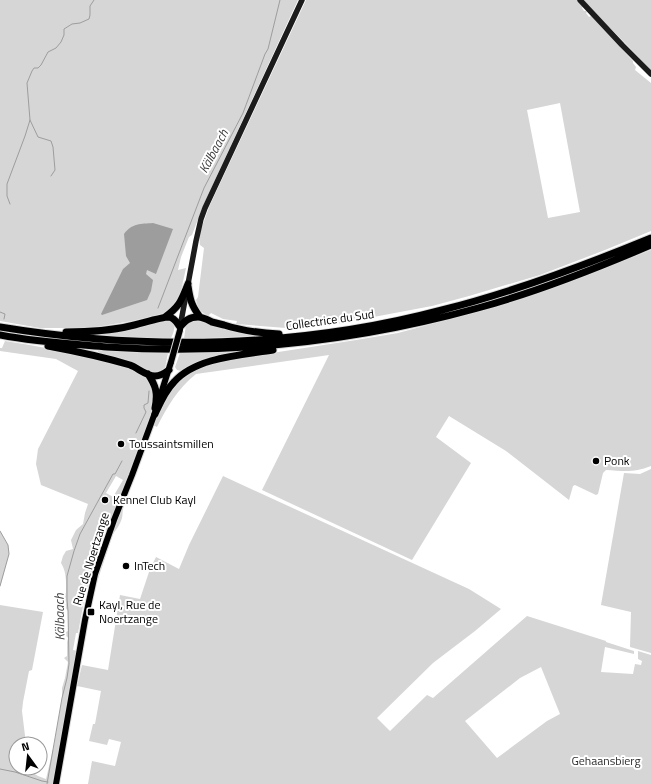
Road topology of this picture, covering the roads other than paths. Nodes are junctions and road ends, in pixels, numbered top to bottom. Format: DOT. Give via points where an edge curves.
graph roads {
  1 [pos="302,0"];
  2 [pos="580,0"];
  3 [pos="651,74"];
  4 [pos="651,238"];
  5 [pos="651,245"];
  6 [pos="188,284"];
  7 [pos="200,316"];
  8 [pos="164,318"];
  9 [pos="0,327"];
  10 [pos="180,328"];
  11 [pos="30,332"];
  12 [pos="308,335"];
  13 [pos="0,336"];
  14 [pos="16,338"];
  15 [pos="305,343"];
  16 [pos="170,366"];
  17 [pos="182,373"];
  18 [pos="148,374"];
  19 [pos="154,414"];
  20 [pos="56,784"];
  1 -- 6 [label="main road" via="205,208 198,230"];
  2 -- 3 [label="main road"];
  4 -- 12 [label="highway, Collectrice du Sud" via="565,272 478,301 382,324"];
  5 -- 15 [label="highway, Collectrice du Sud" via="567,279 479,308 396,328"];
  6 -- 7 [label="highway" via="193,307"];
  6 -- 8 [label="highway" via="181,302"];
  6 -- 10 [label="main road"];
  7 -- 10 [label="highway" via="191,317"];
  7 -- 12 [label="highway" via="212,322 245,330 270,334"];
  8 -- 10 [label="highway" via="171,317"];
  8 -- 11 [label="highway" via="110,330"];
  9 -- 11 [label="highway, Collectrice du Sud"];
  10 -- 16 [label="main road, Rue de Noertzange, bridge"];
  11 -- 12 [label="highway, Collectrice du Sud" via="140,342 248,340"];
  13 -- 14 [label="highway, Collectrice du Sud"];
  14 -- 15 [label="highway, Collectrice du Sud" via="142,349 224,349"];
  14 -- 18 [label="highway" via="102,358"];
  15 -- 17 [label="highway" via="216,360"];
  16 -- 17 [label="highway" via="176,372"];
  16 -- 18 [label="highway" via="160,376"];
  16 -- 19 [label="main road, Rue de Noertzange"];
  17 -- 19 [label="highway" via="169,387"];
  18 -- 19 [label="highway" via="156,391"];
  19 -- 20 [label="main road, Rue de Noertzange" via="95,574"];
}
